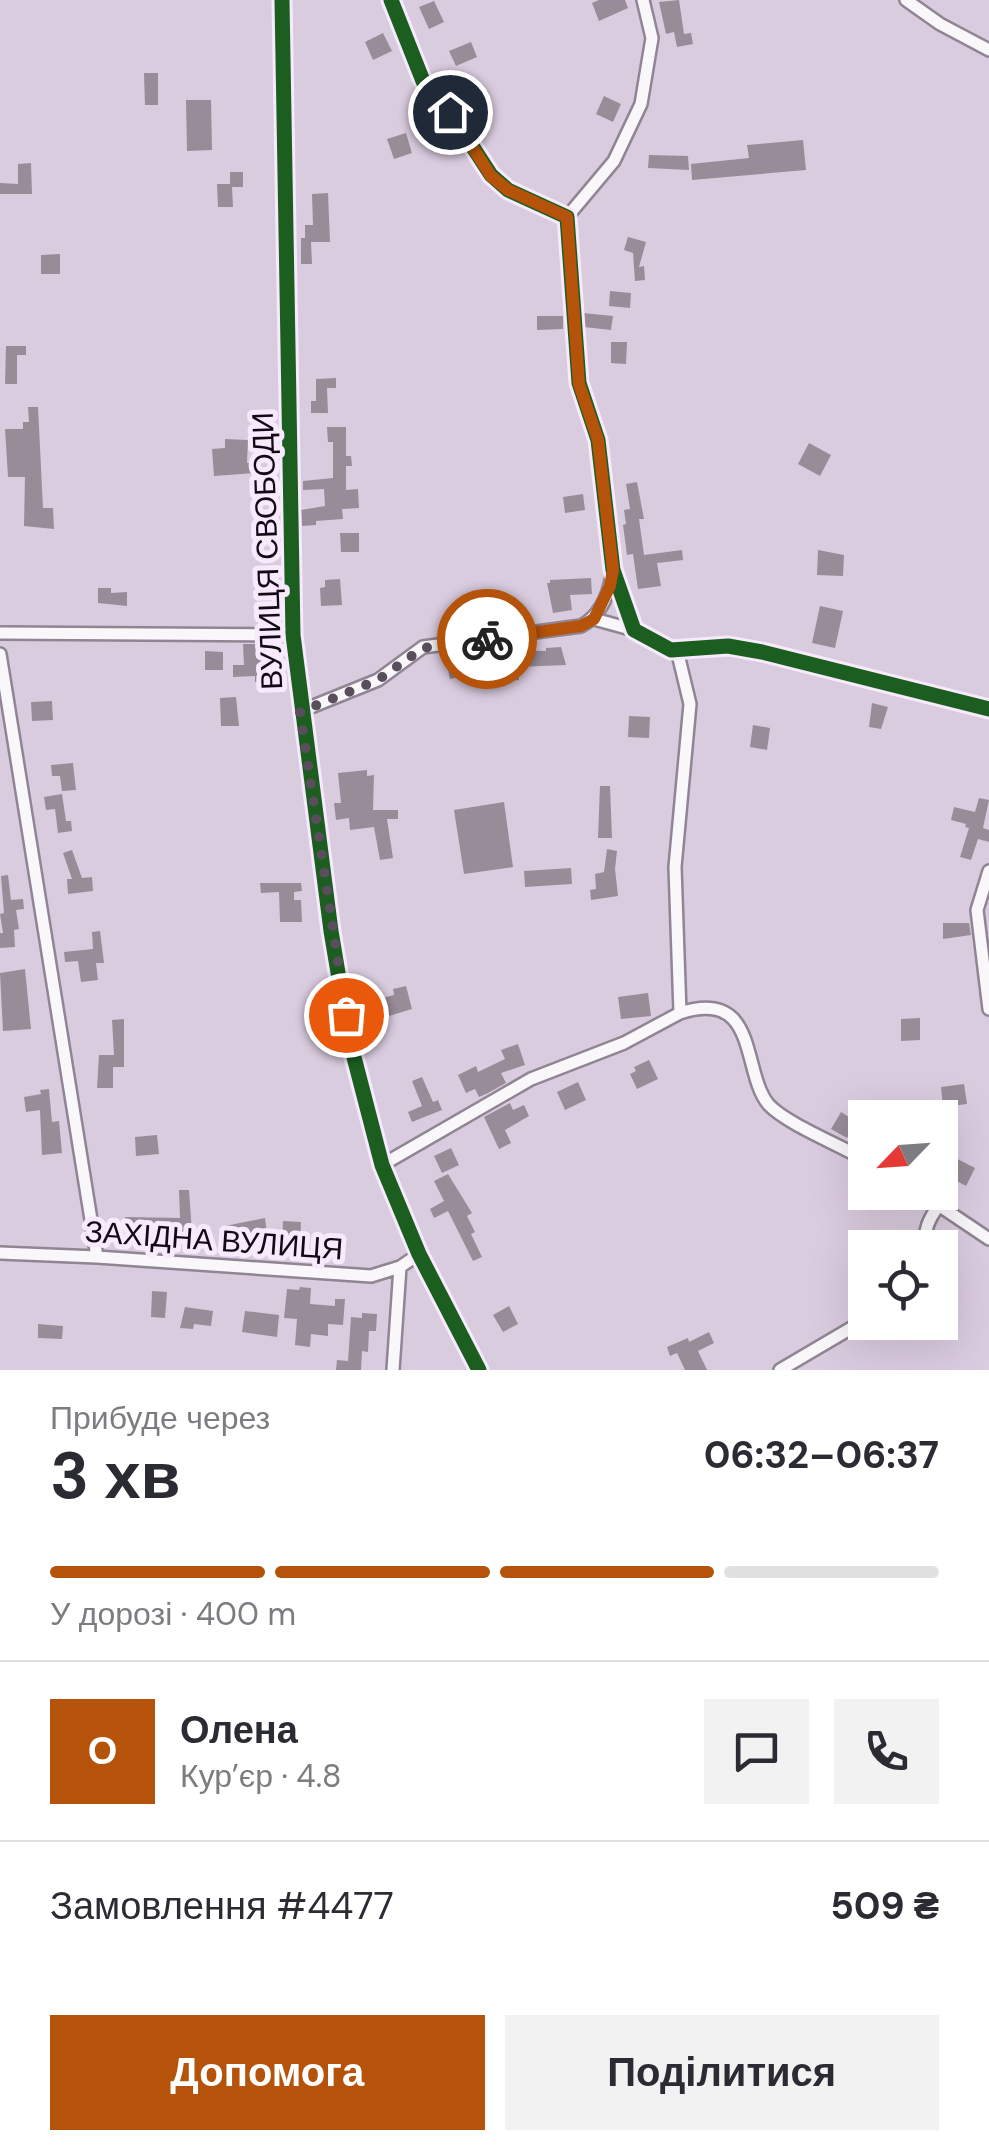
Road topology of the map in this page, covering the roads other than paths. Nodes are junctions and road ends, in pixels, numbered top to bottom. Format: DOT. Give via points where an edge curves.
graph roads {
  1 [pos="282,0"];
  2 [pos="391,0"];
  3 [pos="643,0"];
  4 [pos="906,0"];
  5 [pos="989,50"];
  6 [pos="567,217"];
  7 [pos="613,570"];
  8 [pos="594,619"];
  9 [pos="634,630"];
  10 [pos="0,633"];
  11 [pos="293,635"];
  12 [pos="678,650"];
  13 [pos="0,654"];
  14 [pos="989,709"];
  15 [pos="300,712"];
  16 [pos="989,872"];
  17 [pos="989,1008"];
  18 [pos="680,1013"];
  19 [pos="848,1150"];
  20 [pos="382,1165"];
  21 [pos="946,1210"];
  22 [pos="989,1239"];
  23 [pos="0,1254"];
  24 [pos="419,1254"];
  25 [pos="97,1256"];
  26 [pos="400,1268"];
  27 [pos="848,1330"];
  28 [pos="393,1370"];
  29 [pos="479,1370"];
  30 [pos="780,1370"];
  1 -- 11 [label="street, ВУЛИЦЯ СВОБОДИ"];
  2 -- 6 [label="street" via="423,81 491,176"];
  3 -- 6 [label="street" via="652,38 641,104 614,161"];
  4 -- 5 [label="street"];
  6 -- 7 [label="street" via="579,384 598,440"];
  7 -- 8 [label="street"];
  7 -- 9 [label="street"];
  8 -- 9 [label="street"];
  8 -- 15 [label="street" via="573,629 423,648 378,680"];
  9 -- 12 [label="street"];
  10 -- 11 [label="street"];
  11 -- 15 [label="street, ВУЛИЦЯ СВОБОДИ"];
  12 -- 14 [label="street" via="728,646 762,652"];
  12 -- 18 [label="street" via="690,704 675,867"];
  13 -- 25 [label="street"];
  15 -- 20 [label="street, ВУЛИЦЯ СВОБОДИ" via="344,1008"];
  16 -- 17 [label="street" via="976,910"];
  18 -- 19 [label="street" via="710,1008 724,1014 746,1039 769,1104"];
  18 -- 20 [label="street" via="531,1079"];
  20 -- 24 [label="street, ВУЛИЦЯ СВОБОДИ"];
  21 -- 22 [label="street"];
  23 -- 25 [label="street, ЗАХІДНА ВУЛИЦЯ"];
  24 -- 26 [label="street, ЗАХІДНА ВУЛИЦЯ"];
  24 -- 29 [label="street, ВУЛИЦЯ СВОБОДИ"];
  25 -- 26 [label="street, ЗАХІДНА ВУЛИЦЯ" via="370,1276"];
  26 -- 28 [label="street"];
  27 -- 30 [label="street"];
}
